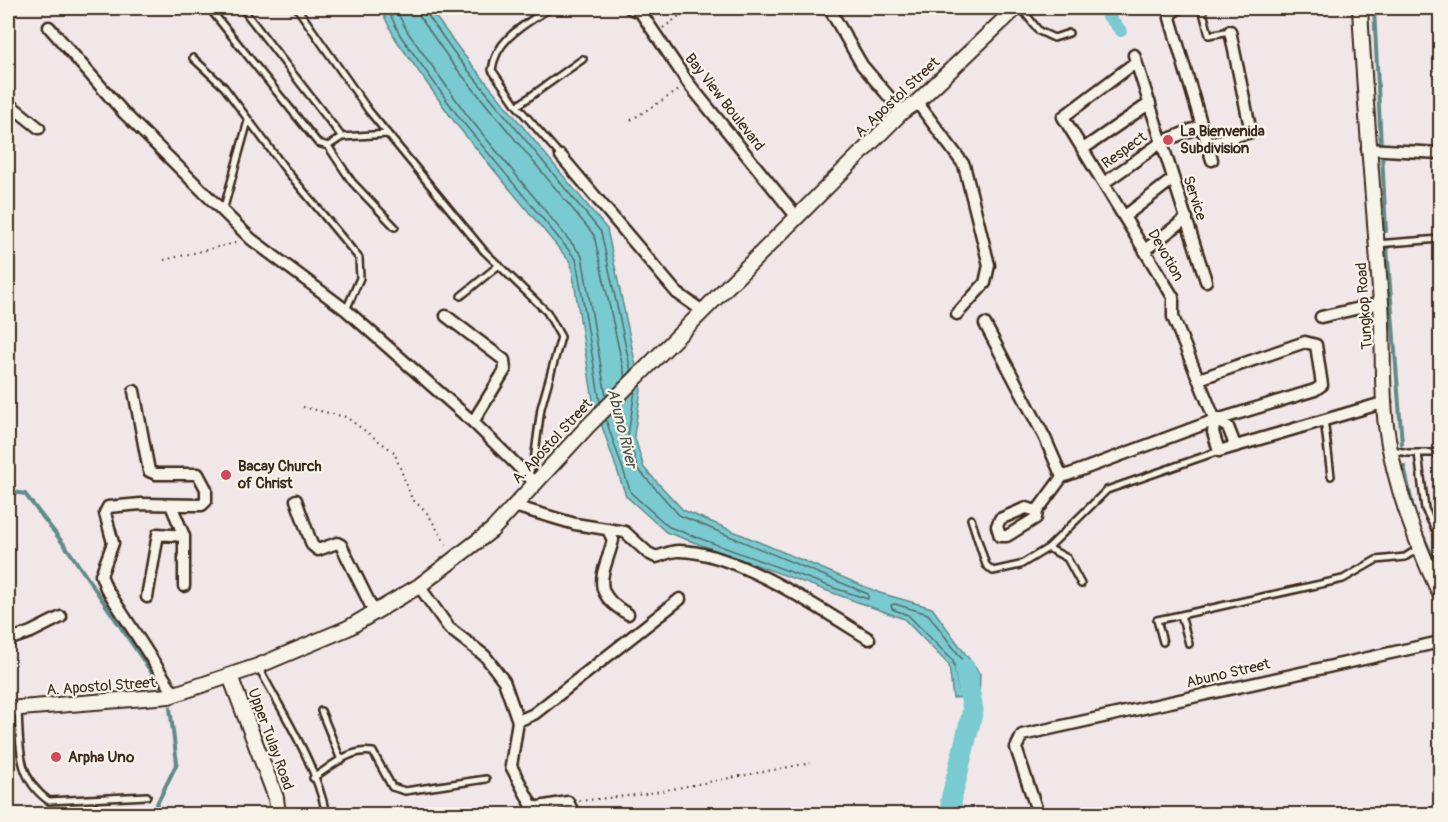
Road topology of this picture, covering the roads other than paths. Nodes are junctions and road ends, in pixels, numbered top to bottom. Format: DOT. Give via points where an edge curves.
graph roads {
  1 [pos="242,8"];
  2 [pos="297,8"];
  3 [pos="550,8"];
  4 [pos="630,8"];
  5 [pos="829,8"];
  6 [pos="1016,8"];
  7 [pos="1021,8"];
  8 [pos="1183,8"];
  9 [pos="1202,8"];
  10 [pos="1360,8"];
  11 [pos="210,9"];
  12 [pos="1170,18"];
  13 [pos="49,27"];
  14 [pos="1230,31"];
  15 [pos="1069,33"];
  16 [pos="193,58"];
  17 [pos="582,59"];
  18 [pos="917,102"];
  19 [pos="8,103"];
  20 [pos="1150,103"];
  21 [pos="517,106"];
  22 [pos="902,112"];
  23 [pos="1063,117"];
  24 [pos="249,121"];
  25 [pos="1202,126"];
  26 [pos="39,128"];
  27 [pos="388,134"];
  28 [pos="342,138"];
  29 [pos="1162,142"];
  30 [pos="1207,144"];
  31 [pos="328,146"];
  32 [pos="1083,149"];
  33 [pos="1367,149"];
  34 [pos="1440,153"];
  35 [pos="561,156"];
  36 [pos="1212,160"];
  37 [pos="1173,179"];
  38 [pos="1104,183"];
  39 [pos="223,213"];
  40 [pos="796,216"];
  41 [pos="1125,216"];
  42 [pos="1186,218"];
  43 [pos="395,227"];
  44 [pos="1440,239"];
  45 [pos="1376,244"];
  46 [pos="1146,249"];
  47 [pos="499,265"];
  48 [pos="1206,281"];
  49 [pos="461,296"];
  50 [pos="1381,303"];
  51 [pos="346,310"];
  52 [pos="704,312"];
  53 [pos="957,314"];
  54 [pos="446,316"];
  55 [pos="1321,317"];
  56 [pos="985,324"];
  57 [pos="1199,379"];
  58 [pos="134,391"];
  59 [pos="1386,402"];
  60 [pos="1324,419"];
  61 [pos="1215,420"];
  62 [pos="473,422"];
  63 [pos="1235,445"];
  64 [pos="1390,449"];
  65 [pos="1219,451"];
  66 [pos="1418,453"];
  67 [pos="1440,453"];
  68 [pos="1331,476"];
  69 [pos="1062,477"];
  70 [pos="532,479"];
  71 [pos="296,500"];
  72 [pos="171,505"];
  73 [pos="514,506"];
  74 [pos="1037,511"];
  75 [pos="971,519"];
  76 [pos="608,530"];
  77 [pos="184,536"];
  78 [pos="1440,540"];
  79 [pos="1048,548"];
  80 [pos="1419,548"];
  81 [pos="1081,584"];
  82 [pos="184,586"];
  83 [pos="419,586"];
  84 [pos="1440,594"];
  85 [pos="147,597"];
  86 [pos="680,599"];
  87 [pos="375,612"];
  88 [pos="628,614"];
  89 [pos="1181,615"];
  90 [pos="61,617"];
  91 [pos="869,639"];
  92 [pos="8,640"];
  93 [pos="1163,642"];
  94 [pos="1440,642"];
  95 [pos="1189,644"];
  96 [pos="258,666"];
  97 [pos="230,676"];
  98 [pos="168,697"];
  99 [pos="13,709"];
  100 [pos="321,711"];
  101 [pos="518,721"];
  102 [pos="341,760"];
  103 [pos="314,778"];
  104 [pos="486,779"];
  105 [pos="147,796"];
  106 [pos="278,814"];
  107 [pos="326,814"];
  108 [pos="574,814"];
  109 [pos="1038,814"];
  1 -- 28 [label="lane"];
  2 -- 27 [label="lane"];
  3 -- 21 [label="lane" via="513,33 494,54 492,70"];
  4 -- 40 [label="street, Bay View Boulevard" via="641,13 689,84"];
  5 -- 22 [label="street" via="862,65"];
  6 -- 18 [label="street, A. Apostol Street"];
  7 -- 15 [label="lane" via="1039,31 1054,38"];
  8 -- 12 [label="lane"];
  9 -- 14 [label="lane" via="1209,35"];
  10 -- 33 [label="street, Tungkop Road"];
  11 -- 31 [label="lane" via="318,143"];
  12 -- 25 [label="street"];
  13 -- 39 [label="street" via="124,113"];
  14 -- 30 [label="street" via="1251,132"];
  16 -- 24 [label="lane" via="224,87"];
  17 -- 21 [label="lane"];
  18 -- 22 [label="street, A. Apostol Street"];
  18 -- 53 [label="street" via="964,165 989,265 985,283"];
  19 -- 26 [label="street"];
  20 -- 23 [label="street, Service" via="1135,59"];
  20 -- 29 [label="street, Service"];
  20 -- 32 [label="street"];
  21 -- 35 [label="lane"];
  22 -- 40 [label="street, A. Apostol Street"];
  23 -- 32 [label="street, Devotion"];
  24 -- 39 [label="lane"];
  24 -- 51 [label="lane" via="359,258 360,278"];
  25 -- 29 [label="street, Respect"];
  25 -- 30 [label="street"];
  27 -- 28 [label="lane"];
  27 -- 47 [label="lane"];
  28 -- 31 [label="lane"];
  29 -- 37 [label="street, Service"];
  29 -- 38 [label="street, Respect"];
  30 -- 36 [label="street"];
  31 -- 43 [label="lane" via="352,182"];
  32 -- 38 [label="street, Devotion"];
  33 -- 34 [label="street"];
  33 -- 45 [label="street, Tungkop Road"];
  35 -- 52 [label="street" via="677,293"];
  37 -- 41 [label="street"];
  37 -- 42 [label="street, Service"];
  38 -- 41 [label="street, Devotion"];
  39 -- 51 [label="street" via="251,239"];
  40 -- 52 [label="street, A. Apostol Street"];
  41 -- 46 [label="street, Devotion"];
  42 -- 46 [label="street"];
  42 -- 48 [label="street, Service"];
  44 -- 45 [label="lane"];
  45 -- 50 [label="street, Tungkop Road"];
  46 -- 57 [label="street, Devotion" via="1173,297 1173,317"];
  47 -- 49 [label="lane"];
  47 -- 70 [label="lane" via="547,312 561,337 541,408"];
  50 -- 55 [label="street"];
  50 -- 59 [label="street, Tungkop Road"];
  51 -- 62 [label="street"];
  52 -- 70 [label="street, A. Apostol Street"];
  54 -- 62 [label="street" via="504,360 505,370"];
  56 -- 69 [label="street"];
  57 -- 61 [label="street, Devotion"];
  57 -- 61 [label="street" via="1305,342 1316,345 1320,388"];
  58 -- 72 [label="street" via="149,471 198,474 206,489 202,505"];
  59 -- 60 [label="street"];
  59 -- 64 [label="street, Tungkop Road"];
  60 -- 63 [label="street"];
  60 -- 68 [label="lane"];
  61 -- 63 [label="street, Devotion" via="1228,427"];
  61 -- 65 [label="street, Devotion" via="1213,432"];
  61 -- 69 [label="street"];
  62 -- 70 [label="street"];
  63 -- 65 [label="street"];
  64 -- 66 [label="lane"];
  64 -- 80 [label="street, Tungkop Road"];
  65 -- 79 [label="lane" via="1107,490"];
  66 -- 67 [label="lane"];
  66 -- 78 [label="lane" via="1425,509"];
  69 -- 74 [label="street"];
  70 -- 73 [label="street, A. Apostol Street"];
  71 -- 87 [label="street" via="312,545 318,550 341,545"];
  72 -- 77 [label="street"];
  72 -- 98 [label="street" via="108,507 106,523 113,543 100,576"];
  73 -- 76 [label="street"];
  73 -- 83 [label="street, A. Apostol Street" via="492,530"];
  75 -- 79 [label="lane" via="986,565 993,571 1020,565"];
  76 -- 88 [label="street" via="613,540 600,577 602,590"];
  76 -- 91 [label="street" via="625,532 656,556 694,552 731,563 816,606"];
  77 -- 82 [label="street"];
  77 -- 85 [label="street" via="158,534"];
  79 -- 81 [label="lane" via="1067,558"];
  80 -- 84 [label="street, Tungkop Road"];
  80 -- 89 [label="lane" via="1406,557 1376,560 1343,579"];
  83 -- 87 [label="street, A. Apostol Street"];
  83 -- 101 [label="street" via="449,628 485,656 504,681"];
  86 -- 101 [label="street" via="534,714"];
  87 -- 96 [label="street, A. Apostol Street" via="348,628"];
  89 -- 93 [label="lane" via="1157,620"];
  89 -- 95 [label="lane"];
  90 -- 92 [label="street"];
  94 -- 109 [label="street, Abuno Street" via="1022,735 1016,748"];
  96 -- 97 [label="street, A. Apostol Street"];
  96 -- 103 [label="lane"];
  97 -- 98 [label="street, A. Apostol Street"];
  97 -- 106 [label="street, Upper Tulay Road" via="276,798"];
  98 -- 99 [label="street, A. Apostol Street"];
  99 -- 105 [label="lane" via="23,770 32,788 49,801"];
  100 -- 102 [label="lane"];
  101 -- 108 [label="street" via="511,766 533,808 568,802"];
  102 -- 103 [label="lane"];
  102 -- 104 [label="lane" via="353,752 372,752 392,787 405,791"];
  103 -- 107 [label="lane"];
}
